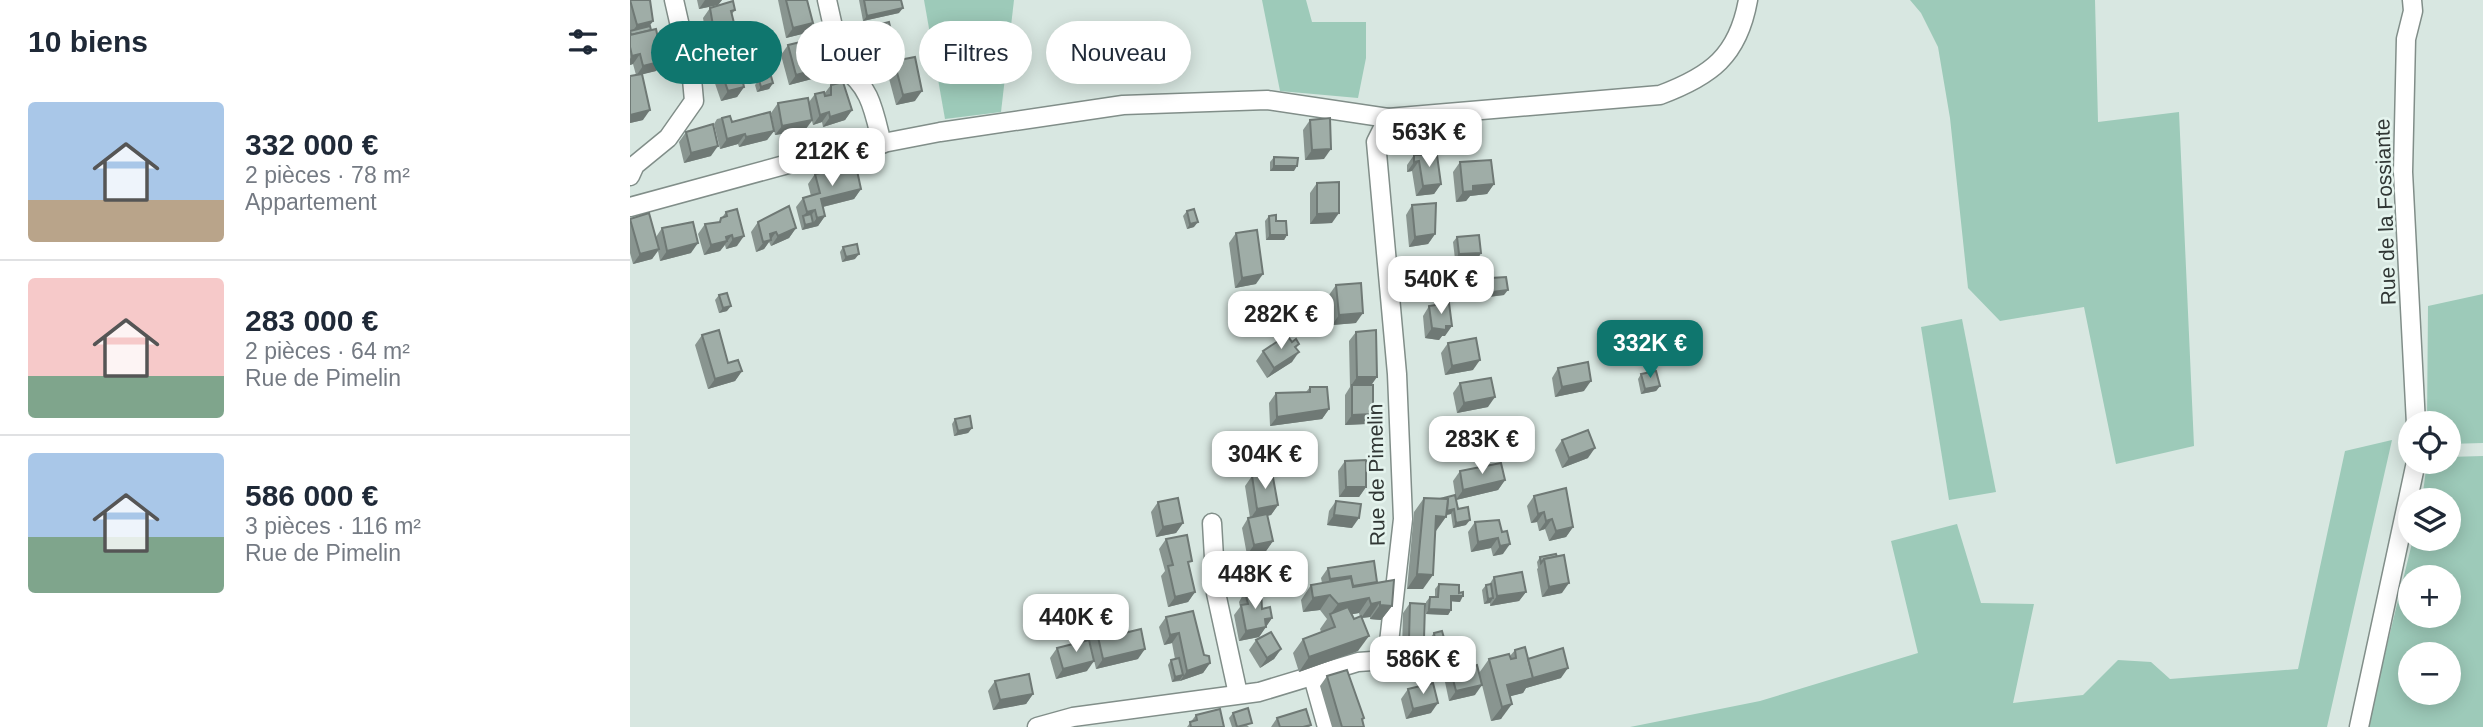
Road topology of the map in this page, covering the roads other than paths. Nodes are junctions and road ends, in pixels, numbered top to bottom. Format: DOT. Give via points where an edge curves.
graph roads {
  1 [pos="674,0"];
  2 [pos="827,0"];
  3 [pos="1748,0"];
  4 [pos="2412,0"];
  5 [pos="1369,116"];
  6 [pos="1388,118"];
  7 [pos="1376,142"];
  8 [pos="882,144"];
  9 [pos="630,176"];
  10 [pos="630,183"];
  11 [pos="632,206"];
  12 [pos="2415,411"];
  13 [pos="2413,474"];
  14 [pos="1212,523"];
  15 [pos="1313,677"];
  16 [pos="1238,694"];
  17 [pos="1037,727"];
  18 [pos="1327,727"];
  19 [pos="2358,727"];
  1 -- 9 [label="street" via="694,101 668,138 635,165"];
  2 -- 8 [label="street" via="842,67 857,76 870,95"];
  3 -- 6 [label="street" via="1735,44 1713,69 1693,83 1660,95"];
  4 -- 12 [label="street, Rue de la Fossiante" via="2406,39 2403,172"];
  5 -- 6 [label="street"];
  5 -- 7 [label="street, Rue de Pimelin"];
  5 -- 8 [label="street" via="1268,100 1183,100 1094,108"];
  6 -- 7 [label="street"];
  7 -- 15 [label="street, Rue de Pimelin" via="1402,449 1403,519 1396,597 1387,660 1357,662"];
  8 -- 11 [label="street" via="781,165"];
  10 -- 11 [label="street"];
  13 -- 19 [label="street"];
  14 -- 16 [label="street" via="1216,593"];
  15 -- 16 [label="street, Rue de Pimelin"];
  15 -- 18 [label="street"];
  16 -- 17 [label="street, Rue de Pimelin" via="1073,717"];
}
